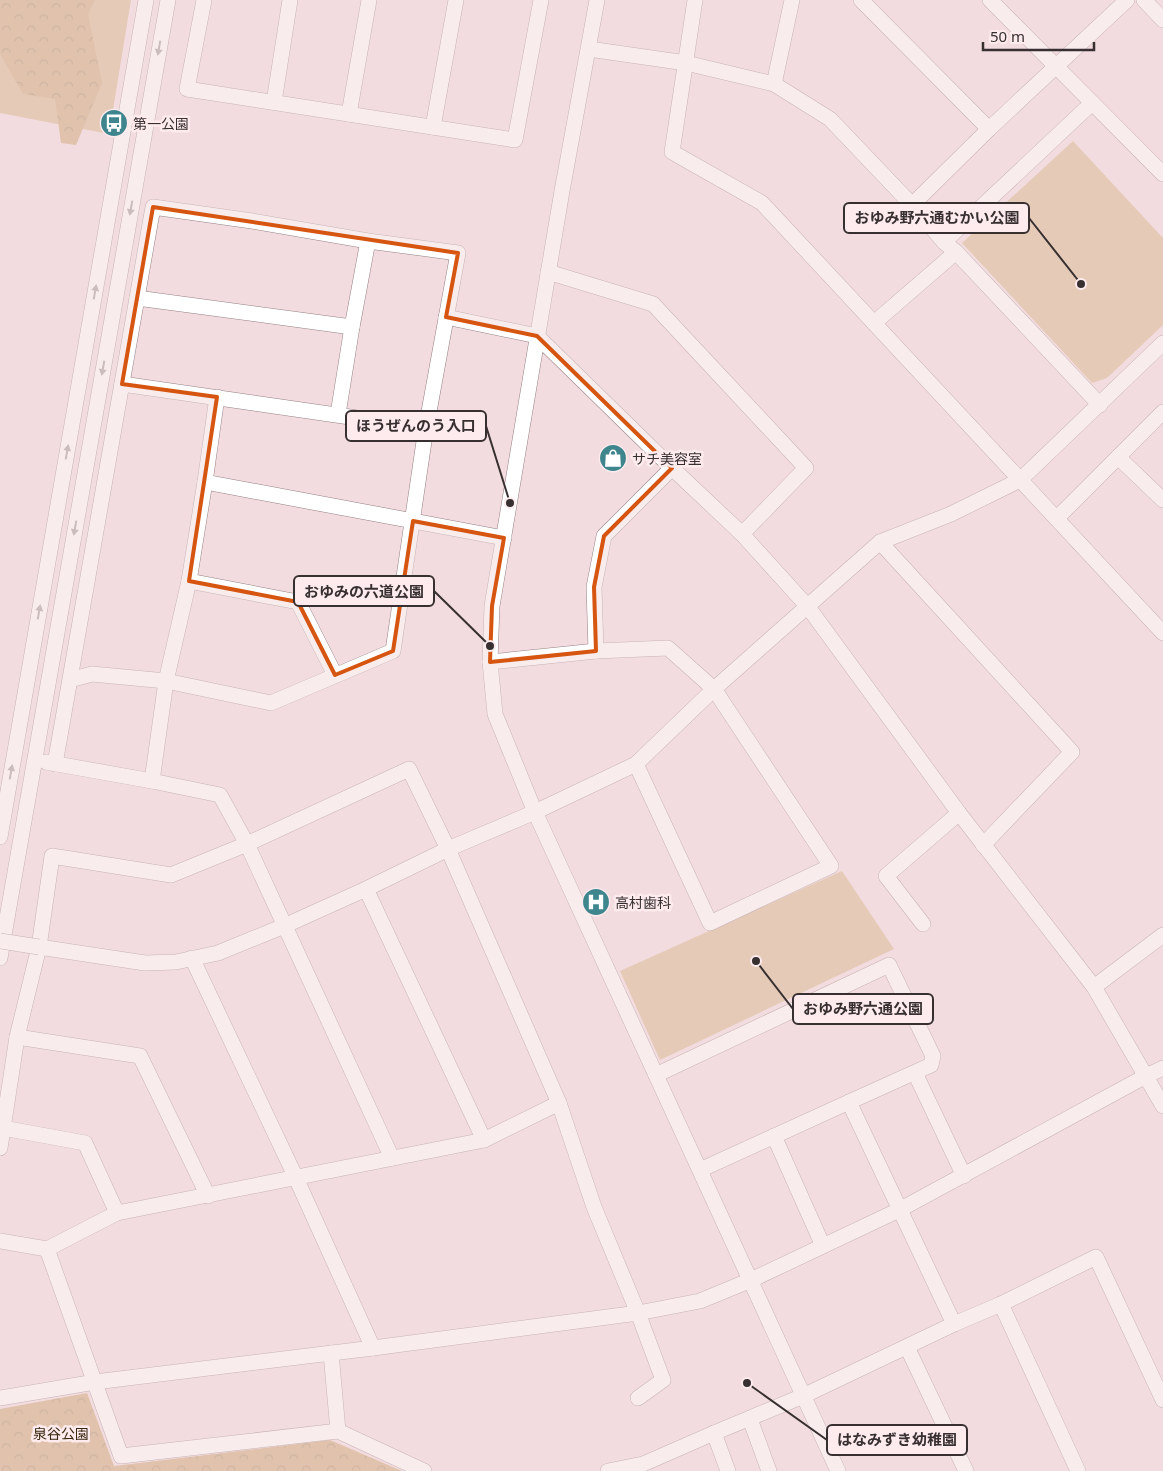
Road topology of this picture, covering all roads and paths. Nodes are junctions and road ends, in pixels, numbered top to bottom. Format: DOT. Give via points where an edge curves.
graph roads {
  1 [pos="146,0"];
  2 [pos="168,0"];
  3 [pos="204,0"];
  4 [pos="290,0"];
  5 [pos="369,0"];
  6 [pos="456,0"];
  7 [pos="541,0"];
  8 [pos="597,0"];
  9 [pos="695,0"];
  10 [pos="792,0"];
  11 [pos="861,0"];
  12 [pos="990,0"];
  13 [pos="1127,0"];
  14 [pos="1144,0"];
  15 [pos="1163,20"];
  16 [pos="589,49"];
  17 [pos="686,63"];
  18 [pos="1056,66"];
  19 [pos="774,84"];
  20 [pos="274,102"];
  21 [pos="1092,103"];
  22 [pos="349,114"];
  23 [pos="433,127"];
  24 [pos="989,129"];
  25 [pos="1163,174"];
  26 [pos="912,205"];
  27 [pos="368,241"];
  28 [pos="944,242"];
  29 [pos="956,252"];
  30 [pos="548,272"];
  31 [pos="137,298"];
  32 [pos="446,317"];
  33 [pos="874,324"];
  34 [pos="352,328"];
  35 [pos="538,336"];
  36 [pos="1163,343"];
  37 [pos="122,384"];
  38 [pos="217,397"];
  39 [pos="1100,405"];
  40 [pos="1163,412"];
  41 [pos="338,414"];
  42 [pos="426,428"];
  43 [pos="1118,457"];
  44 [pos="672,468"];
  45 [pos="1020,480"];
  46 [pos="205,482"];
  47 [pos="1163,500"];
  48 [pos="1057,518"];
  49 [pos="413,521"];
  50 [pos="742,534"];
  51 [pos="504,538"];
  52 [pos="880,542"];
  53 [pos="189,581"];
  54 [pos="808,607"];
  55 [pos="1163,633"];
  56 [pos="596,651"];
  57 [pos="490,662"];
  58 [pos="335,675"];
  59 [pos="70,680"];
  60 [pos="166,681"];
  61 [pos="714,689"];
  62 [pos="35,760"];
  63 [pos="55,764"];
  64 [pos="636,764"];
  65 [pos="152,781"];
  66 [pos="535,812"];
  67 [pos="958,813"];
  68 [pos="0,837"];
  69 [pos="246,844"];
  70 [pos="984,845"];
  71 [pos="448,849"];
  72 [pos="366,889"];
  73 [pos="923,924"];
  74 [pos="284,926"];
  75 [pos="1163,935"];
  76 [pos="0,941"];
  77 [pos="39,947"];
  78 [pos="0,958"];
  79 [pos="192,958"];
  80 [pos="1094,987"];
  81 [pos="17,1037"];
  82 [pos="1163,1068"];
  83 [pos="915,1073"];
  84 [pos="656,1074"];
  85 [pos="1146,1076"];
  86 [pos="849,1102"];
  87 [pos="559,1103"];
  88 [pos="1163,1106"];
  89 [pos="3,1128"];
  90 [pos="774,1136"];
  91 [pos="484,1140"];
  92 [pos="0,1148"];
  93 [pos="392,1158"];
  94 [pos="700,1170"];
  95 [pos="964,1176"];
  96 [pos="296,1178"];
  97 [pos="208,1196"];
  98 [pos="900,1210"];
  99 [pos="117,1213"];
  100 [pos="0,1241"];
  101 [pos="823,1246"];
  102 [pos="47,1250"];
  103 [pos="751,1280"];
  104 [pos="1001,1304"];
  105 [pos="638,1313"];
  106 [pos="954,1324"];
  107 [pos="907,1347"];
  108 [pos="373,1348"];
  109 [pos="331,1353"];
  110 [pos="96,1382"];
  111 [pos="803,1396"];
  112 [pos="0,1398"];
  113 [pos="638,1398"];
  114 [pos="1163,1400"];
  115 [pos="750,1419"];
  116 [pos="338,1431"];
  117 [pos="714,1433"];
  118 [pos="424,1471"];
  119 [pos="608,1471"];
  120 [pos="728,1471"];
  121 [pos="769,1471"];
  122 [pos="838,1471"];
  123 [pos="966,1471"];
  124 [pos="1078,1471"];
  68 -- 1 [label="street, one-way"];
  2 -- 62 [label="street, one-way"];
  3 -- 20 [label="street" via="187,89"];
  4 -- 20 [label="street"];
  5 -- 22 [label="street"];
  6 -- 23 [label="street"];
  7 -- 23 [label="street" via="515,140"];
  8 -- 16 [label="street"];
  9 -- 17 [label="street"];
  10 -- 19 [label="street"];
  11 -- 24 [label="street"];
  12 -- 18 [label="street"];
  13 -- 18 [label="street"];
  14 -- 15 [label="street"];
  16 -- 17 [label="street"];
  16 -- 30 [label="street"];
  17 -- 19 [label="street"];
  17 -- 33 [label="street" via="672,152 762,203"];
  18 -- 21 [label="street"];
  18 -- 24 [label="street"];
  19 -- 26 [label="street" via="830,119"];
  20 -- 22 [label="street"];
  21 -- 25 [label="street"];
  21 -- 28 [label="street"];
  22 -- 23 [label="street"];
  24 -- 26 [label="street"];
  26 -- 28 [label="street"];
  27 -- 31 [label="street" via="153,207"];
  27 -- 32 [label="street" via="458,253"];
  27 -- 34 [label="street"];
  28 -- 29 [label="street"];
  29 -- 33 [label="street"];
  29 -- 39 [label="street"];
  30 -- 35 [label="street"];
  30 -- 50 [label="street" via="654,304 806,468"];
  31 -- 34 [label="street"];
  31 -- 37 [label="street"];
  32 -- 35 [label="street"];
  32 -- 42 [label="street"];
  33 -- 45 [label="street"];
  34 -- 41 [label="street"];
  35 -- 44 [label="street"];
  35 -- 51 [label="street"];
  36 -- 39 [label="street"];
  37 -- 38 [label="street"];
  37 -- 59 [label="street"];
  38 -- 41 [label="street"];
  38 -- 46 [label="street"];
  39 -- 45 [label="street"];
  40 -- 43 [label="street"];
  41 -- 42 [label="street"];
  42 -- 49 [label="street"];
  43 -- 47 [label="street"];
  43 -- 48 [label="street"];
  44 -- 50 [label="street"];
  44 -- 56 [label="street" via="604,536 594,587"];
  45 -- 48 [label="street"];
  45 -- 52 [label="street" via="951,514"];
  46 -- 49 [label="street"];
  46 -- 53 [label="street"];
  48 -- 55 [label="street"];
  49 -- 51 [label="street"];
  49 -- 58 [label="street" via="393,651"];
  50 -- 54 [label="street"];
  51 -- 57 [label="street" via="492,606"];
  52 -- 54 [label="street"];
  52 -- 70 [label="street" via="1072,752"];
  53 -- 58 [label="street" via="298,602"];
  53 -- 60 [label="street"];
  54 -- 61 [label="street"];
  54 -- 67 [label="street"];
  56 -- 57 [label="street"];
  56 -- 61 [label="street" via="668,648"];
  57 -- 66 [label="street" via="495,714"];
  58 -- 60 [label="street" via="271,703"];
  59 -- 60 [label="street" via="92,674"];
  59 -- 63 [label="street"];
  60 -- 65 [label="street"];
  61 -- 64 [label="street"];
  61 -- 64 [label="street" via="831,866 710,923"];
  62 -- 63 [label="street"];
  62 -- 78 [label="street"];
  63 -- 65 [label="street"];
  64 -- 66 [label="street"];
  65 -- 69 [label="street" via="220,795"];
  66 -- 71 [label="street"];
  66 -- 84 [label="street"];
  67 -- 70 [label="street"];
  67 -- 73 [label="street" via="886,876"];
  69 -- 71 [label="street" via="409,769"];
  69 -- 74 [label="street"];
  69 -- 77 [label="street" via="171,875 52,856"];
  70 -- 80 [label="street"];
  71 -- 72 [label="street"];
  71 -- 87 [label="street"];
  72 -- 74 [label="street"];
  72 -- 91 [label="street"];
  74 -- 79 [label="street" via="218,953"];
  74 -- 93 [label="street"];
  75 -- 80 [label="street"];
  76 -- 77 [label="street, bridge"];
  77 -- 79 [label="street" via="145,962 176,962"];
  77 -- 81 [label="street"];
  79 -- 96 [label="street"];
  80 -- 85 [label="street"];
  81 -- 89 [label="street"];
  81 -- 97 [label="street" via="140,1056"];
  82 -- 85 [label="street"];
  83 -- 84 [label="street" via="931,1065 933,1056 890,965"];
  83 -- 86 [label="street"];
  83 -- 95 [label="street"];
  84 -- 94 [label="street"];
  85 -- 88 [label="street"];
  85 -- 95 [label="street"];
  86 -- 90 [label="street"];
  86 -- 98 [label="street"];
  87 -- 91 [label="street"];
  87 -- 105 [label="street" via="594,1207"];
  89 -- 92 [label="street"];
  89 -- 99 [label="street" via="85,1143"];
  90 -- 94 [label="street"];
  90 -- 101 [label="street"];
  91 -- 93 [label="street"];
  93 -- 96 [label="street"];
  94 -- 103 [label="street"];
  95 -- 98 [label="street"];
  96 -- 97 [label="street"];
  96 -- 108 [label="street"];
  97 -- 99 [label="street"];
  98 -- 101 [label="street"];
  98 -- 106 [label="street"];
  99 -- 102 [label="street"];
  100 -- 102 [label="street"];
  101 -- 103 [label="street"];
  102 -- 110 [label="street"];
  103 -- 105 [label="street" via="700,1301"];
  103 -- 111 [label="street"];
  104 -- 106 [label="street"];
  104 -- 114 [label="street" via="1096,1257"];
  104 -- 124 [label="street"];
  105 -- 108 [label="street"];
  105 -- 113 [label="street" via="663,1380"];
  106 -- 107 [label="street"];
  107 -- 111 [label="street"];
  107 -- 123 [label="street"];
  108 -- 109 [label="street"];
  109 -- 110 [label="street"];
  109 -- 116 [label="street"];
  110 -- 112 [label="street"];
  110 -- 116 [label="street" via="121,1456"];
  111 -- 115 [label="street"];
  111 -- 122 [label="street"];
  115 -- 117 [label="street"];
  115 -- 121 [label="street"];
  116 -- 118 [label="street"];
  117 -- 119 [label="street" via="643,1464"];
  117 -- 120 [label="street"];
}
